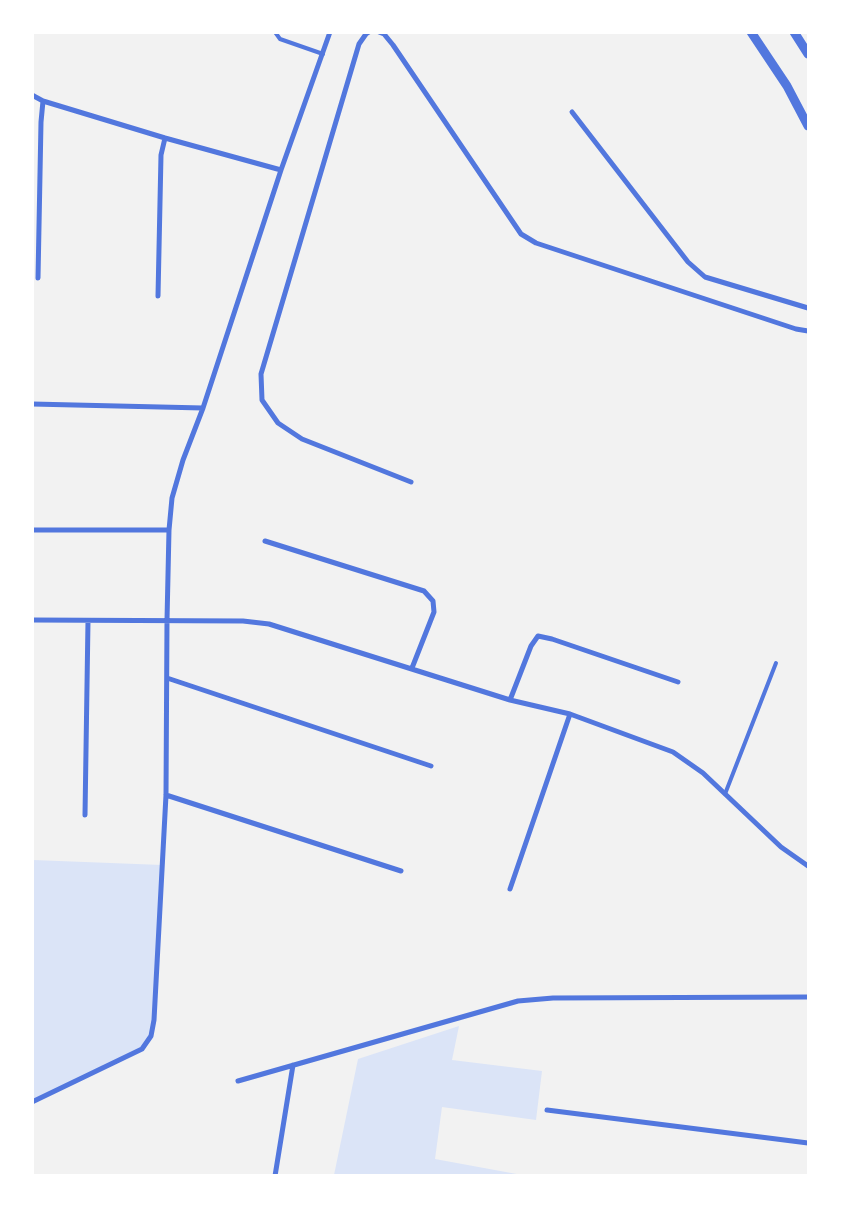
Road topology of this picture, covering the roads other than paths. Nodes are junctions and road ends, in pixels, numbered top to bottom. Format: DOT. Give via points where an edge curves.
graph roads {
  1 [pos="275,32"];
  2 [pos="330,32"];
  3 [pos="369,32"];
  4 [pos="379,32"];
  5 [pos="751,32"];
  6 [pos="794,32"];
  7 [pos="323,54"];
  8 [pos="808,54"];
  9 [pos="32,95"];
  10 [pos="43,101"];
  11 [pos="572,112"];
  12 [pos="808,126"];
  13 [pos="164,138"];
  14 [pos="281,170"];
  15 [pos="38,278"];
  16 [pos="158,296"];
  17 [pos="808,308"];
  18 [pos="808,331"];
  19 [pos="32,404"];
  20 [pos="203,408"];
  21 [pos="411,482"];
  22 [pos="32,530"];
  23 [pos="169,530"];
  24 [pos="265,541"];
  25 [pos="32,620"];
  26 [pos="167,620"];
  27 [pos="88,621"];
  28 [pos="776,663"];
  29 [pos="412,668"];
  30 [pos="167,678"];
  31 [pos="678,682"];
  32 [pos="510,700"];
  33 [pos="570,714"];
  34 [pos="431,766"];
  35 [pos="725,794"];
  36 [pos="166,795"];
  37 [pos="85,815"];
  38 [pos="808,866"];
  39 [pos="401,871"];
  40 [pos="510,889"];
  41 [pos="808,997"];
  42 [pos="293,1065"];
  43 [pos="238,1081"];
  44 [pos="32,1102"];
  45 [pos="547,1110"];
  46 [pos="808,1143"];
  47 [pos="275,1176"];
  1 -- 7 [label="lane" via="280,38"];
  2 -- 7 [label="street"];
  3 -- 21 [label="street" via="359,44 261,374 262,400 278,423 302,438"];
  4 -- 18 [label="street" via="393,45 521,234 536,244 796,330"];
  5 -- 12 [label="street" via="787,86"];
  6 -- 8 [label="street"];
  7 -- 14 [label="street"];
  9 -- 10 [label="street"];
  10 -- 13 [label="street"];
  10 -- 15 [label="street"];
  11 -- 17 [label="street" via="688,262 705,277"];
  13 -- 14 [label="street"];
  13 -- 16 [label="street"];
  14 -- 20 [label="street"];
  19 -- 20 [label="street"];
  20 -- 23 [label="street" via="172,498"];
  22 -- 23 [label="street"];
  23 -- 26 [label="street"];
  24 -- 29 [label="street" via="424,592 433,601 434,612"];
  25 -- 27 [label="street"];
  26 -- 27 [label="street"];
  26 -- 29 [label="street" via="269,624"];
  26 -- 30 [label="street"];
  27 -- 37 [label="street"];
  28 -- 35 [label="lane"];
  29 -- 32 [label="street"];
  30 -- 34 [label="street"];
  30 -- 36 [label="street"];
  31 -- 32 [label="street" via="538,636"];
  32 -- 33 [label="street"];
  33 -- 35 [label="street" via="673,752 703,773"];
  33 -- 40 [label="street"];
  35 -- 38 [label="street" via="781,847"];
  36 -- 39 [label="street"];
  36 -- 44 [label="street" via="151,1036 142,1048"];
  41 -- 42 [label="street" via="553,998 518,1001"];
  42 -- 43 [label="street"];
  42 -- 47 [label="street"];
  45 -- 46 [label="street"];
}
